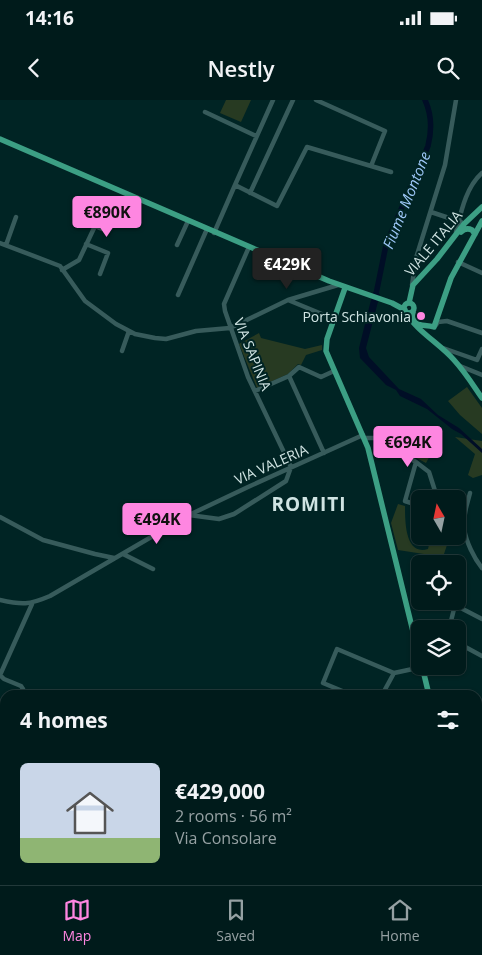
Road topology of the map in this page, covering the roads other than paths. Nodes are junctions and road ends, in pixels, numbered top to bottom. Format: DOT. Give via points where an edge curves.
graph roads {
  1 [pos="273,100"];
  2 [pos="293,100"];
  3 [pos="316,100"];
  4 [pos="456,100"];
  5 [pos="205,112"];
  6 [pos="256,136"];
  7 [pos="0,139"];
  8 [pos="371,166"];
  9 [pos="391,172"];
  10 [pos="482,173"];
  11 [pos="235,185"];
  12 [pos="250,192"];
  13 [pos="480,210"];
  14 [pos="430,212"];
  15 [pos="16,217"];
  16 [pos="188,221"];
  17 [pos="482,221"];
  18 [pos="462,223"];
  19 [pos="94,226"];
  20 [pos="207,229"];
  21 [pos="214,233"];
  22 [pos="475,234"];
  23 [pos="455,238"];
  24 [pos="0,243"];
  25 [pos="86,244"];
  26 [pos="6,245"];
  27 [pos="177,245"];
  28 [pos="249,248"];
  29 [pos="458,262"];
  30 [pos="62,270"];
  31 [pos="482,272"];
  32 [pos="100,274"];
  33 [pos="338,285"];
  34 [pos="345,288"];
  35 [pos="412,288"];
  36 [pos="178,295"];
  37 [pos="288,300"];
  38 [pos="85,301"];
  39 [pos="407,305"];
  40 [pos="83,307"];
  41 [pos="334,319"];
  42 [pos="230,328"];
  43 [pos="130,331"];
  44 [pos="432,331"];
  45 [pos="482,333"];
  46 [pos="440,346"];
  47 [pos="482,349"];
  48 [pos="122,351"];
  49 [pos="458,366"];
  50 [pos="334,371"];
  51 [pos="482,375"];
  52 [pos="289,376"];
  53 [pos="255,391"];
  54 [pos="482,398"];
  55 [pos="364,436"];
  56 [pos="324,453"];
  57 [pos="416,462"];
  58 [pos="291,467"];
  59 [pos="435,490"];
  60 [pos="470,493"];
  61 [pos="411,503"];
  62 [pos="466,508"];
  63 [pos="189,515"];
  64 [pos="0,517"];
  65 [pos="466,535"];
  66 [pos="123,554"];
  67 [pos="116,558"];
  68 [pos="482,568"];
  69 [pos="152,569"];
  70 [pos="0,600"];
  71 [pos="32,604"];
  72 [pos="466,610"];
  73 [pos="482,619"];
  74 [pos="413,620"];
  75 [pos="466,647"];
  76 [pos="482,656"];
  77 [pos="411,669"];
  78 [pos="394,673"];
  79 [pos="0,675"];
  80 [pos="424,675"];
  81 [pos="23,690"];
  82 [pos="340,690"];
  83 [pos="385,690"];
  84 [pos="428,690"];
  1 -- 6 [label="street"];
  2 -- 12 [label="street"];
  3 -- 8 [label="street" via="385,131"];
  4 -- 14 [label="street" via="445,165"];
  5 -- 6 [label="street"];
  6 -- 11 [label="street"];
  7 -- 16 [label="main road"];
  8 -- 9 [label="street"];
  8 -- 12 [label="street" via="307,147 277,206"];
  10 -- 18 [label="street" via="469,191"];
  11 -- 12 [label="street"];
  11 -- 21 [label="street"];
  13 -- 18 [label="main road, VIALE ITALIA"];
  14 -- 18 [label="street"];
  14 -- 35 [label="street" via="416,258"];
  15 -- 26 [label="street"];
  16 -- 20 [label="main road"];
  16 -- 27 [label="street"];
  17 -- 22 [label="main road"];
  18 -- 23 [label="main road, VIALE ITALIA"];
  19 -- 25 [label="street"];
  20 -- 21 [label="main road"];
  20 -- 36 [label="street"];
  21 -- 28 [label="main road"];
  22 -- 23 [label="main road" via="464,229"];
  22 -- 29 [label="main road"];
  23 -- 35 [label="main road, VIALE ITALIA"];
  24 -- 26 [label="street"];
  25 -- 30 [label="street" via="79,260"];
  25 -- 32 [label="street" via="108,253"];
  26 -- 30 [label="street" via="60,266"];
  28 -- 33 [label="main road"];
  28 -- 42 [label="street, VIA SAPINIA" via="224,304"];
  29 -- 31 [label="street"];
  29 -- 44 [label="main road"];
  30 -- 38 [label="street"];
  33 -- 34 [label="main road"];
  33 -- 37 [label="street"];
  34 -- 39 [label="main road" via="390,303"];
  34 -- 41 [label="main road"];
  35 -- 39 [label="main road, VIALE ITALIA"];
  37 -- 41 [label="street"];
  37 -- 42 [label="street"];
  38 -- 40 [label="street"];
  38 -- 43 [label="street"];
  39 -- 44 [label="main road" via="412,322"];
  39 -- 44 [label="main road" via="410,313 414,311 416,323 430,325"];
  41 -- 50 [label="main road" via="326,345"];
  42 -- 43 [label="street" via="196,331 166,339"];
  42 -- 53 [label="street, VIA SAPINIA"];
  43 -- 48 [label="street"];
  44 -- 45 [label="street" via="438,322 447,321"];
  44 -- 46 [label="main road"];
  46 -- 47 [label="street" via="477,360"];
  46 -- 49 [label="main road"];
  49 -- 51 [label="street"];
  49 -- 54 [label="main road"];
  50 -- 52 [label="street" via="321,377 299,367"];
  50 -- 55 [label="main road"];
  52 -- 53 [label="street"];
  52 -- 56 [label="street"];
  53 -- 58 [label="street, VIA SAPINIA"];
  55 -- 56 [label="street, VIA VALERIA"];
  55 -- 57 [label="street" via="376,438"];
  55 -- 74 [label="main road"];
  56 -- 58 [label="street, VIA VALERIA"];
  57 -- 59 [label="street" via="429,472"];
  57 -- 61 [label="street" via="405,501"];
  58 -- 63 [label="street, VIA VALERIA"];
  58 -- 63 [label="street" via="286,482 234,514 220,519"];
  60 -- 62 [label="street"];
  63 -- 66 [label="street, VIA VALERIA"];
  64 -- 67 [label="street" via="43,540"];
  65 -- 68 [label="street"];
  66 -- 67 [label="street, VIA VALERIA"];
  66 -- 69 [label="street"];
  67 -- 71 [label="street, VIA VALERIA"];
  70 -- 71 [label="street"];
  71 -- 79 [label="street"];
  72 -- 73 [label="street"];
  75 -- 76 [label="street"];
  77 -- 78 [label="street"];
  78 -- 82 [label="street" via="337,649 323,683"];
  78 -- 83 [label="street"];
  79 -- 81 [label="street"];
  80 -- 84 [label="main road"];
}
